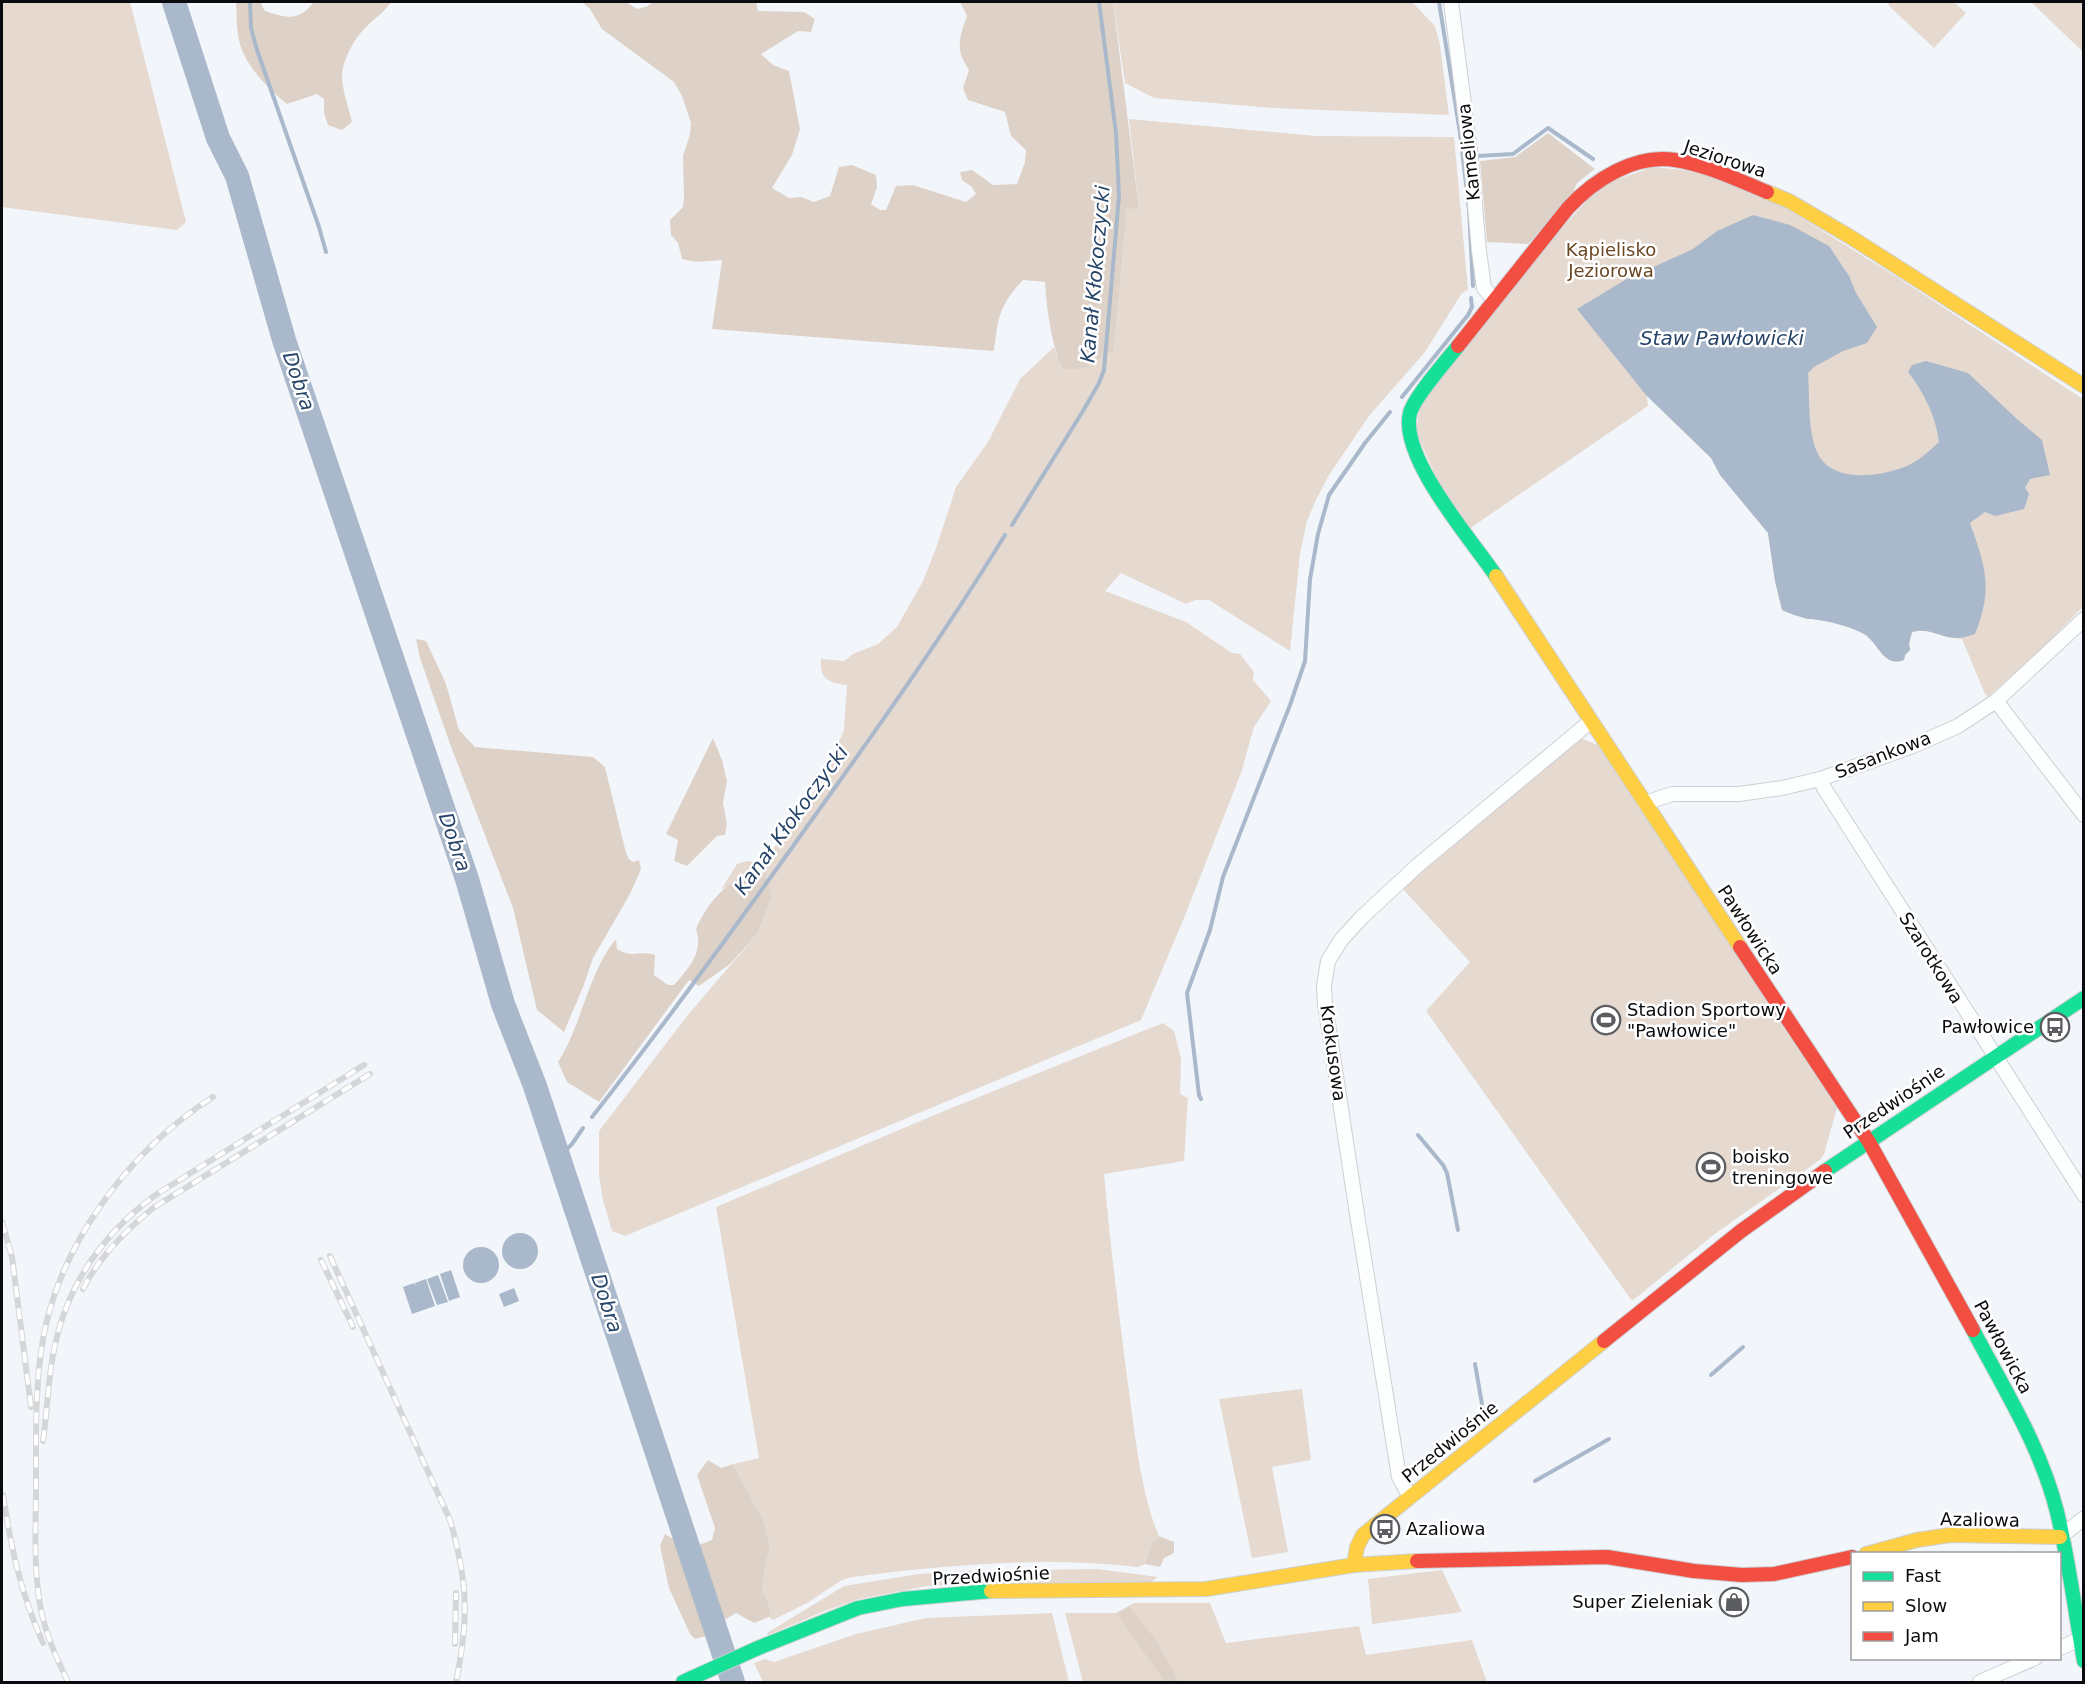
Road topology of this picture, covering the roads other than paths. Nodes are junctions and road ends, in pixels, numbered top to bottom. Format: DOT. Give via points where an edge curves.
graph roads {
  1 [pos="1451,2"];
  2 [pos="1494,300"];
  3 [pos="2084,386"];
  4 [pos="1445,507"];
  5 [pos="2084,619"];
  6 [pos="1996,701"];
  7 [pos="1591,721"];
  8 [pos="1820,779"];
  9 [pos="1645,802"];
  10 [pos="2084,815"];
  11 [pos="2084,998"];
  12 [pos="1994,1057"];
  13 [pos="1869,1142"];
  14 [pos="2084,1195"];
  15 [pos="1410,1497"];
  16 [pos="2084,1518"];
  17 [pos="2060,1537"];
  18 [pos="1874,1552"];
  19 [pos="1851,1557"];
  20 [pos="1354,1565"];
  21 [pos="2080,1639"];
  22 [pos="2061,1648"];
  23 [pos="2033,1660"];
  24 [pos="2084,1661"];
  25 [pos="683,1683"];
  26 [pos="1980,1683"];
  1 -- 2 [label="street, Kameliowa" via="1484,288"];
  2 -- 3 [label="street, Jeziorowa" via="1584,191 1616,171 1653,160 1674,160 1727,175 1789,201"];
  2 -- 4 [label="street, Jeziorowa" via="1410,411 1415,451"];
  4 -- 7 [label="street, Pawłowicka" via="1483,557"];
  5 -- 6 [label="street, Sasankowa"];
  6 -- 8 [label="street, Sasankowa" via="1958,726 1914,746"];
  6 -- 10 [label="street"];
  7 -- 9 [label="street, Pawłowicka"];
  7 -- 15 [label="street, Krokusowa" via="1386,893 1341,940 1327,967 1325,1004 1355,1204 1399,1477"];
  8 -- 9 [label="street, Sasankowa" via="1739,794 1672,794"];
  8 -- 12 [label="street, Szarotkowa"];
  9 -- 13 [label="street, Pawłowicka"];
  11 -- 12 [label="street, Przedwiośnie"];
  12 -- 13 [label="street, Przedwiośnie"];
  12 -- 14 [label="street, Szarotkowa"];
  13 -- 15 [label="street, Przedwiośnie" via="1740,1231"];
  13 -- 17 [label="street, Pawłowicka" via="2022,1421 2057,1512"];
  15 -- 20 [label="street, Przedwiośnie" via="1363,1534"];
  16 -- 17 [label="street"];
  17 -- 18 [label="street, Azaliowa" via="1933,1537"];
  17 -- 21 [label="street, Pawłowicka"];
  19 -- 20 [label="street" via="1796,1570 1742,1575 1607,1557"];
  20 -- 25 [label="street, Przedwiośnie" via="1206,1589 976,1591 903,1599 858,1608"];
  21 -- 22 [label="street"];
  21 -- 24 [label="street, Pawłowicka"];
  23 -- 26 [label="street"];
}
